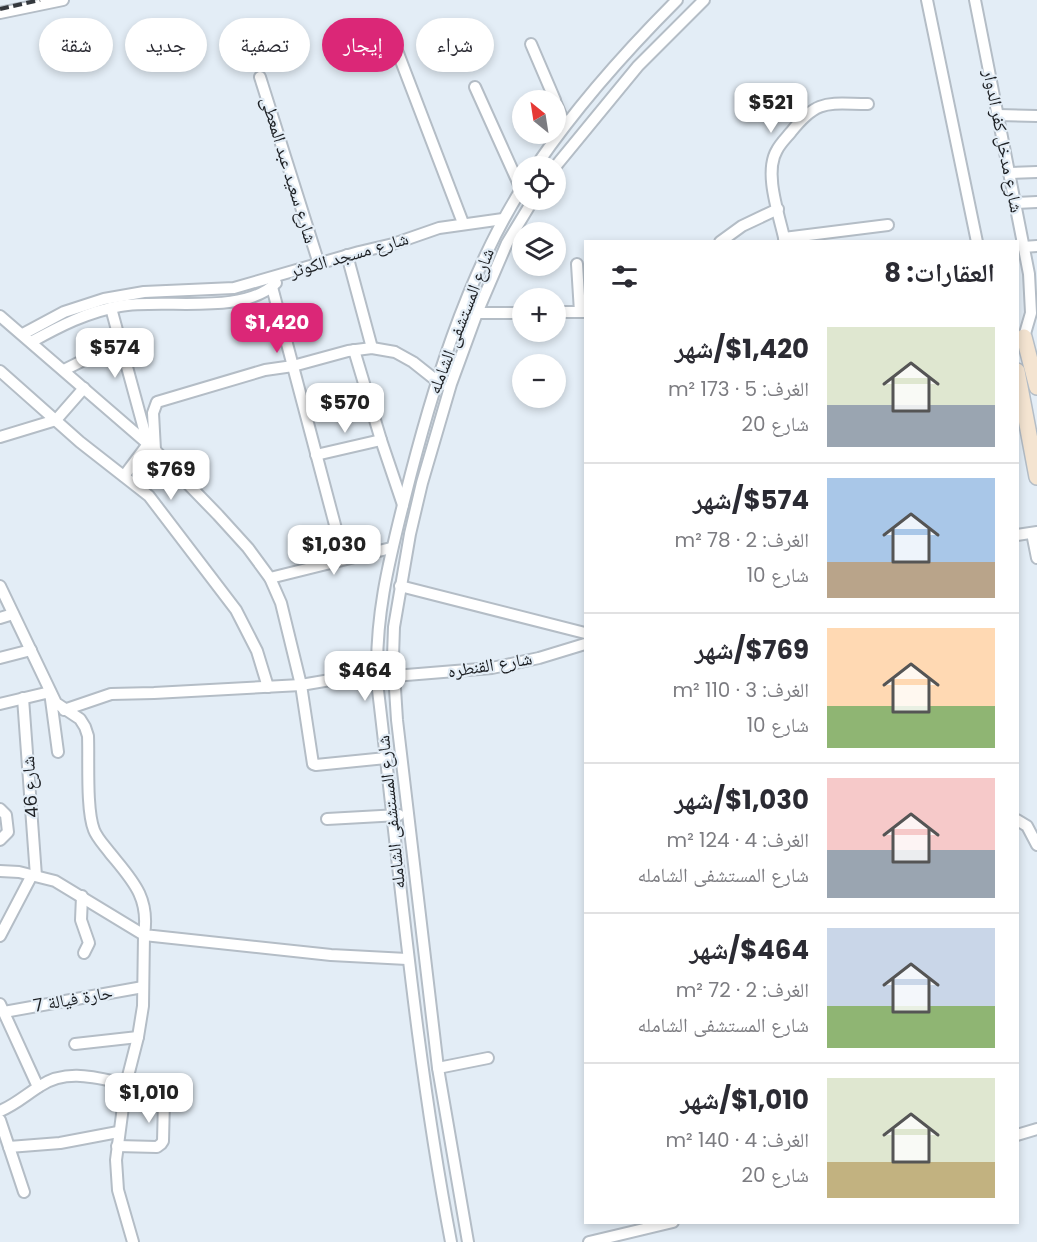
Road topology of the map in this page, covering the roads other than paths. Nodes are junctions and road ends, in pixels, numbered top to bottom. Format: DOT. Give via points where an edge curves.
graph roads {
  1 [pos="63,0"];
  2 [pos="676,0"];
  3 [pos="704,0"];
  4 [pos="927,0"];
  5 [pos="975,0"];
  6 [pos="0,13"];
  7 [pos="531,44"];
  8 [pos="404,69"];
  9 [pos="260,77"];
  10 [pos="475,87"];
  11 [pos="550,90"];
  12 [pos="868,104"];
  13 [pos="998,115"];
  14 [pos="1037,116"];
  15 [pos="566,124"];
  16 [pos="564,156"];
  17 [pos="512,167"];
  18 [pos="1037,172"];
  19 [pos="1009,173"];
  20 [pos="1037,202"];
  21 [pos="1015,203"];
  22 [pos="512,204"];
  23 [pos="778,209"];
  24 [pos="527,210"];
  25 [pos="503,219"];
  26 [pos="463,223"];
  27 [pos="888,225"];
  28 [pos="723,240"];
  29 [pos="784,240"];
  30 [pos="977,240"];
  31 [pos="1037,246"];
  32 [pos="1023,247"];
  33 [pos="348,255"];
  34 [pos="319,264"];
  35 [pos="577,264"];
  36 [pos="284,273"];
  37 [pos="272,287"];
  38 [pos="1034,302"];
  39 [pos="111,308"];
  40 [pos="566,312"];
  41 [pos="582,312"];
  42 [pos="477,313"];
  43 [pos="512,313"];
  44 [pos="0,316"];
  45 [pos="1024,337"];
  46 [pos="27,338"];
  47 [pos="120,342"];
  48 [pos="372,348"];
  49 [pos="354,350"];
  50 [pos="293,366"];
  51 [pos="64,370"];
  52 [pos="0,371"];
  53 [pos="437,382"];
  54 [pos="1019,382"];
  55 [pos="1037,387"];
  56 [pos="84,388"];
  57 [pos="449,391"];
  58 [pos="56,420"];
  59 [pos="0,437"];
  60 [pos="381,440"];
  61 [pos="151,447"];
  62 [pos="316,455"];
  63 [pos="124,476"];
  64 [pos="1037,477"];
  65 [pos="403,505"];
  66 [pos="1035,533"];
  67 [pos="1019,536"];
  68 [pos="391,549"];
  69 [pos="1037,558"];
  70 [pos="344,559"];
  71 [pos="270,578"];
  72 [pos="0,586"];
  73 [pos="400,586"];
  74 [pos="13,614"];
  75 [pos="0,618"];
  76 [pos="584,633"];
  77 [pos="584,644"];
  78 [pos="31,650"];
  79 [pos="0,658"];
  80 [pos="376,672"];
  81 [pos="394,676"];
  82 [pos="301,685"];
  83 [pos="267,687"];
  84 [pos="50,692"];
  85 [pos="23,698"];
  86 [pos="0,702"];
  87 [pos="64,710"];
  88 [pos="58,752"];
  89 [pos="386,758"];
  90 [pos="0,809"];
  91 [pos="409,814"];
  92 [pos="392,815"];
  93 [pos="327,819"];
  94 [pos="1019,821"];
  95 [pos="0,840"];
  96 [pos="1037,845"];
  97 [pos="0,871"];
  98 [pos="34,875"];
  99 [pos="82,896"];
  100 [pos="144,935"];
  101 [pos="0,936"];
  102 [pos="84,953"];
  103 [pos="407,959"];
  104 [pos="143,987"];
  105 [pos="2,1008"];
  106 [pos="138,1037"];
  107 [pos="75,1044"];
  108 [pos="488,1058"];
  109 [pos="438,1068"];
  110 [pos="38,1088"];
  111 [pos="125,1090"];
  112 [pos="0,1111"];
  113 [pos="0,1120"];
  114 [pos="1037,1129"];
  115 [pos="118,1132"];
  116 [pos="1019,1134"];
  117 [pos="9,1146"];
  118 [pos="117,1146"];
  119 [pos="24,1192"];
  120 [pos="665,1224"];
  121 [pos="133,1242"];
  122 [pos="451,1242"];
  123 [pos="468,1242"];
  124 [pos="589,1242"];
  1 -- 6 [label="street"];
  2 -- 15 [label="street"];
  3 -- 16 [label="street" via="638,66"];
  4 -- 30 [label="street"];
  5 -- 13 [label="street, شارع مدخل كفر الدوار"];
  7 -- 11 [label="street"];
  8 -- 26 [label="street"];
  9 -- 34 [label="street, شارع سعيد عبد المعطى"];
  10 -- 17 [label="street"];
  12 -- 23 [label="street" via="829,104 805,114 773,160 772,183"];
  13 -- 14 [label="street"];
  13 -- 19 [label="street, شارع مدخل كفر الدوار"];
  18 -- 19 [label="street"];
  19 -- 21 [label="street, شارع مدخل كفر الدوار"];
  20 -- 21 [label="street"];
  21 -- 32 [label="street, شارع مدخل كفر الدوار"];
  22 -- 25 [label="street, شارع المستشفى الشامله"];
  23 -- 28 [label="street"];
  23 -- 29 [label="street"];
  24 -- 42 [label="street, شارع المستشفى الشامله" via="507,243"];
  25 -- 26 [label="street, شارع مسجد الكوثر"];
  25 -- 53 [label="street, شارع المستشفى الشامله" via="480,265"];
  26 -- 33 [label="street, شارع مسجد الكوثر"];
  27 -- 29 [label="street"];
  31 -- 32 [label="street"];
  32 -- 38 [label="street, شارع مدخل كفر الدوار"];
  33 -- 34 [label="street, شارع مسجد الكوثر"];
  33 -- 48 [label="street"];
  34 -- 36 [label="street, شارع مسجد الكوثر"];
  35 -- 41 [label="street"];
  36 -- 37 [label="street"];
  36 -- 46 [label="street, شارع مسجد الكوثر" via="234,288 154,291 104,299 64,312"];
  37 -- 39 [label="street" via="227,302 140,303"];
  37 -- 50 [label="street"];
  38 -- 45 [label="street, شارع مدخل كفر الدوار"];
  39 -- 46 [label="street"];
  39 -- 47 [label="street"];
  40 -- 41 [label="street"];
  42 -- 43 [label="street"];
  42 -- 57 [label="street, شارع المستشفى الشامله"];
  44 -- 46 [label="street"];
  45 -- 55 [label="main road, شارع مدخل كفر الدوار"];
  46 -- 51 [label="street"];
  47 -- 51 [label="street"];
  47 -- 61 [label="street"];
  48 -- 49 [label="street"];
  48 -- 53 [label="street" via="396,352"];
  49 -- 50 [label="street"];
  49 -- 60 [label="street"];
  50 -- 61 [label="street" via="265,370 157,402"];
  50 -- 62 [label="street"];
  51 -- 56 [label="street"];
  52 -- 58 [label="street"];
  53 -- 57 [label="street"];
  53 -- 65 [label="street, شارع المستشفى الشامله"];
  54 -- 64 [label="main road"];
  56 -- 58 [label="street"];
  56 -- 61 [label="street"];
  57 -- 73 [label="street, شارع المستشفى الشامله" via="422,483"];
  58 -- 59 [label="street"];
  58 -- 63 [label="street"];
  60 -- 62 [label="street"];
  60 -- 65 [label="street"];
  61 -- 63 [label="street"];
  61 -- 71 [label="street" via="248,548"];
  62 -- 70 [label="street"];
  63 -- 83 [label="street" via="149,496 236,610 257,651"];
  65 -- 68 [label="street, شارع المستشفى الشامله"];
  66 -- 67 [label="street"];
  66 -- 69 [label="street"];
  68 -- 70 [label="street"];
  68 -- 80 [label="street, شارع المستشفى الشامله" via="382,594"];
  70 -- 71 [label="street"];
  71 -- 82 [label="street" via="281,603"];
  72 -- 74 [label="street"];
  73 -- 76 [label="street"];
  73 -- 81 [label="street, شارع المستشفى الشامله" via="394,627"];
  74 -- 75 [label="street"];
  74 -- 78 [label="street"];
  77 -- 81 [label="street, شارع القنطره" via="492,668"];
  78 -- 79 [label="street"];
  78 -- 84 [label="street"];
  80 -- 82 [label="street"];
  80 -- 89 [label="street, شارع المستشفى الشامله"];
  81 -- 91 [label="street, شارع المستشفى الشامله"];
  82 -- 83 [label="street"];
  82 -- 89 [label="street" via="313,764"];
  83 -- 87 [label="street" via="111,694"];
  84 -- 85 [label="street"];
  84 -- 87 [label="street"];
  84 -- 88 [label="street"];
  85 -- 86 [label="street"];
  85 -- 98 [label="street, شارع 46"];
  87 -- 100 [label="street" via="80,719 85,727 93,828 138,887 145,914"];
  89 -- 92 [label="street, شارع المستشفى الشامله"];
  90 -- 95 [label="street" via="6,814 8,832"];
  91 -- 92 [label="street"];
  91 -- 109 [label="street, شارع المستشفى الشامله"];
  92 -- 93 [label="street"];
  92 -- 103 [label="street, شارع المستشفى الشامله"];
  94 -- 96 [label="street"];
  97 -- 98 [label="street"];
  98 -- 99 [label="street"];
  98 -- 101 [label="street"];
  99 -- 100 [label="street"];
  99 -- 102 [label="street" via="81,920 89,943"];
  100 -- 103 [label="street"];
  100 -- 104 [label="street"];
  103 -- 122 [label="street, شارع المستشفى الشامله"];
  104 -- 105 [label="street, حارة فيالة 7"];
  104 -- 106 [label="street"];
  105 -- 110 [label="street"];
  106 -- 107 [label="street"];
  106 -- 111 [label="street"];
  108 -- 109 [label="street"];
  109 -- 123 [label="street, شارع المستشفى الشامله"];
  110 -- 111 [label="street" via="52,1080 91,1076"];
  110 -- 112 [label="street"];
  111 -- 115 [label="street"];
  111 -- 118 [label="street" via="163,1097 163,1141 157,1147"];
  113 -- 117 [label="street"];
  114 -- 116 [label="street"];
  115 -- 117 [label="street" via="60,1143"];
  115 -- 118 [label="street"];
  117 -- 119 [label="street"];
  118 -- 121 [label="street" via="116,1180"];
  120 -- 124 [label="street"];
}
